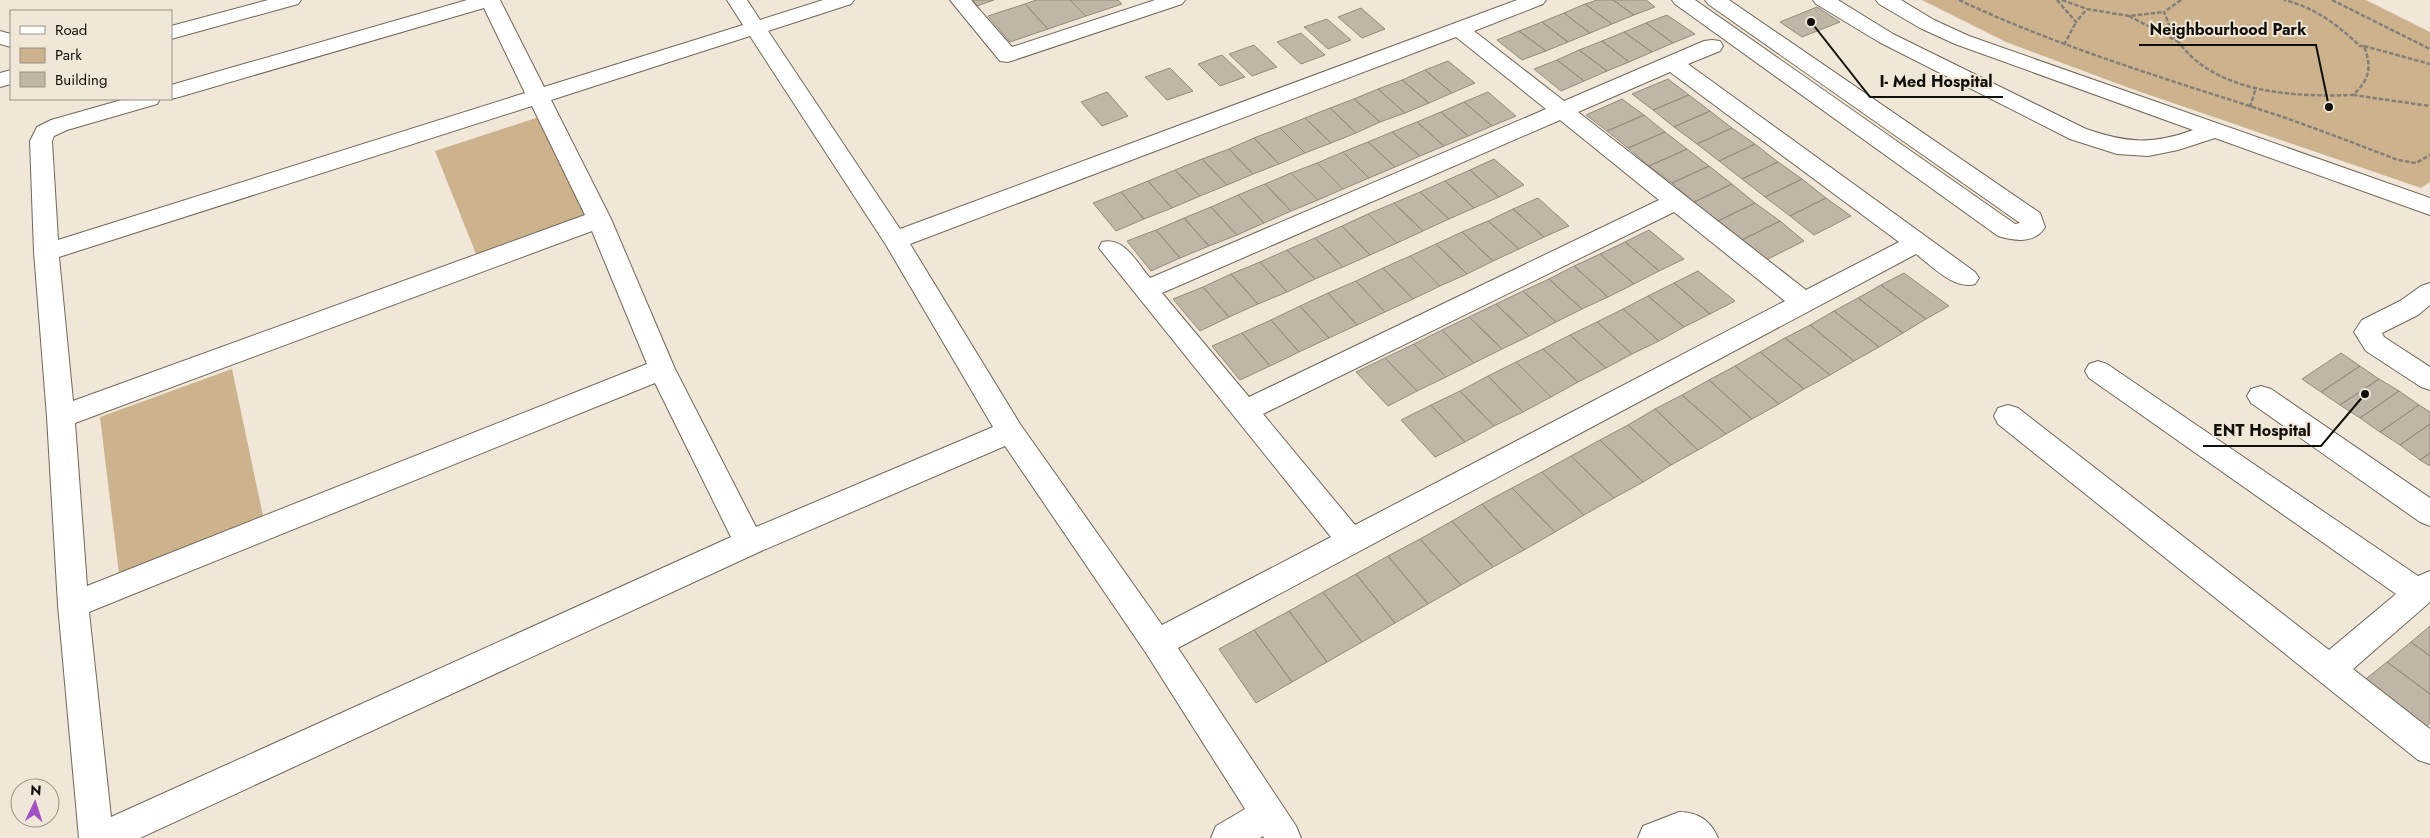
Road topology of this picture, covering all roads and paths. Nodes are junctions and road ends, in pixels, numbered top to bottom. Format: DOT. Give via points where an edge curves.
graph roads {
  1 [pos="220,0"];
  2 [pos="291,0"];
  3 [pos="489,0"];
  4 [pos="737,0"];
  5 [pos="844,0"];
  6 [pos="960,0"];
  7 [pos="1175,0"];
  8 [pos="1536,0"];
  9 [pos="1682,0"];
  10 [pos="1715,0"];
  11 [pos="1823,0"];
  12 [pos="1886,0"];
  13 [pos="1959,0"];
  14 [pos="2057,0"];
  15 [pos="2062,0"];
  16 [pos="2180,0"];
  17 [pos="2284,0"];
  18 [pos="2332,0"];
  19 [pos="2087,8"];
  20 [pos="2164,12"];
  21 [pos="172,14"];
  22 [pos="2130,16"];
  23 [pos="2076,22"];
  24 [pos="1927,24"];
  25 [pos="757,28"];
  26 [pos="1460,30"];
  27 [pos="172,33"];
  28 [pos="1886,38"];
  29 [pos="2178,42"];
  30 [pos="2064,45"];
  31 [pos="1712,46"];
  32 [pos="2364,46"];
  33 [pos="2430,48"];
  34 [pos="1673,64"];
  35 [pos="2430,64"];
  36 [pos="2256,88"];
  37 [pos="172,92"];
  38 [pos="2353,95"];
  39 [pos="540,98"];
  40 [pos="146,100"];
  41 [pos="2430,106"];
  42 [pos="2250,107"];
  43 [pos="1563,112"];
  44 [pos="2216,130"];
  45 [pos="2430,155"];
  46 [pos="1677,202"];
  47 [pos="2430,207"];
  48 [pos="599,219"];
  49 [pos="895,240"];
  50 [pos="1919,242"];
  51 [pos="1111,248"];
  52 [pos="46,252"];
  53 [pos="1966,278"];
  54 [pos="1145,290"];
  55 [pos="2430,292"];
  56 [pos="1804,302"];
  57 [pos="2420,314"];
  58 [pos="662,369"];
  59 [pos="2098,371"];
  60 [pos="2430,380"];
  61 [pos="2260,396"];
  62 [pos="1244,410"];
  63 [pos="2008,416"];
  64 [pos="61,417"];
  65 [pos="1010,432"];
  66 [pos="2430,514"];
  67 [pos="1352,542"];
  68 [pos="749,543"];
  69 [pos="2424,588"];
  70 [pos="73,605"];
  71 [pos="1157,643"];
  72 [pos="2330,669"];
  73 [pos="2430,749"];
  74 [pos="1276,826"];
  75 [pos="96,838"];
  76 [pos="102,838"];
  77 [pos="1228,838"];
  78 [pos="1655,838"];
  79 [pos="1701,838"];
  1 -- 21 [label="street"];
  2 -- 27 [label="street"];
  3 -- 37 [label="street"];
  3 -- 39 [label="street"];
  4 -- 25 [label="street"];
  5 -- 25 [label="street"];
  6 -- 7 [label="street" via="1008,56"];
  8 -- 26 [label="street"];
  9 -- 10 [label="street" via="2007,230 2019,233 2033,227 2031,219"];
  11 -- 28 [label="street"];
  12 -- 24 [label="street"];
  13 -- 30 [label="path"];
  14 -- 23 [label="path"];
  15 -- 19 [label="path"];
  16 -- 20 [label="path"];
  17 -- 32 [label="path" via="2320,15"];
  18 -- 33 [label="path"];
  19 -- 22 [label="path"];
  19 -- 23 [label="path"];
  20 -- 22 [label="path"];
  20 -- 29 [label="path"];
  22 -- 29 [label="path"];
  23 -- 30 [label="path"];
  24 -- 28 [label="street"];
  24 -- 44 [label="street" via="1962,40"];
  25 -- 39 [label="street"];
  25 -- 49 [label="street"];
  26 -- 43 [label="street"];
  26 -- 49 [label="street"];
  28 -- 44 [label="street" via="2107,146 2149,150 2172,146"];
  29 -- 36 [label="path" via="2210,70"];
  30 -- 42 [label="path"];
  31 -- 34 [label="street"];
  32 -- 35 [label="path"];
  32 -- 38 [label="path" via="2370,60 2369,77"];
  34 -- 43 [label="street"];
  34 -- 50 [label="street"];
  36 -- 38 [label="path" via="2298,95"];
  36 -- 42 [label="path"];
  38 -- 41 [label="path"];
  39 -- 48 [label="street"];
  39 -- 52 [label="street"];
  40 -- 52 [label="street" via="45,132 41,141"];
  42 -- 45 [label="path" via="2398,160 2416,163"];
  43 -- 46 [label="street"];
  43 -- 54 [label="street"];
  44 -- 47 [label="street"];
  46 -- 56 [label="street"];
  46 -- 62 [label="street"];
  48 -- 58 [label="street"];
  48 -- 64 [label="street"];
  49 -- 65 [label="street"];
  50 -- 53 [label="street"];
  50 -- 56 [label="street"];
  51 -- 54 [label="street"];
  52 -- 64 [label="street"];
  54 -- 62 [label="street"];
  55 -- 57 [label="street"];
  56 -- 67 [label="street"];
  57 -- 60 [label="street" via="2371,327 2367,332 2375,344"];
  58 -- 68 [label="street"];
  58 -- 70 [label="street"];
  59 -- 69 [label="street"];
  61 -- 66 [label="street"];
  62 -- 67 [label="street"];
  63 -- 72 [label="street"];
  64 -- 70 [label="street"];
  65 -- 68 [label="street"];
  65 -- 71 [label="street"];
  67 -- 71 [label="street"];
  68 -- 76 [label="street"];
  69 -- 72 [label="street"];
  70 -- 75 [label="street"];
  71 -- 74 [label="street"];
  72 -- 73 [label="street"];
  74 -- 77 [label="street"];
  78 -- 79 [label="street" via="1679,827 1694,830"];
}
